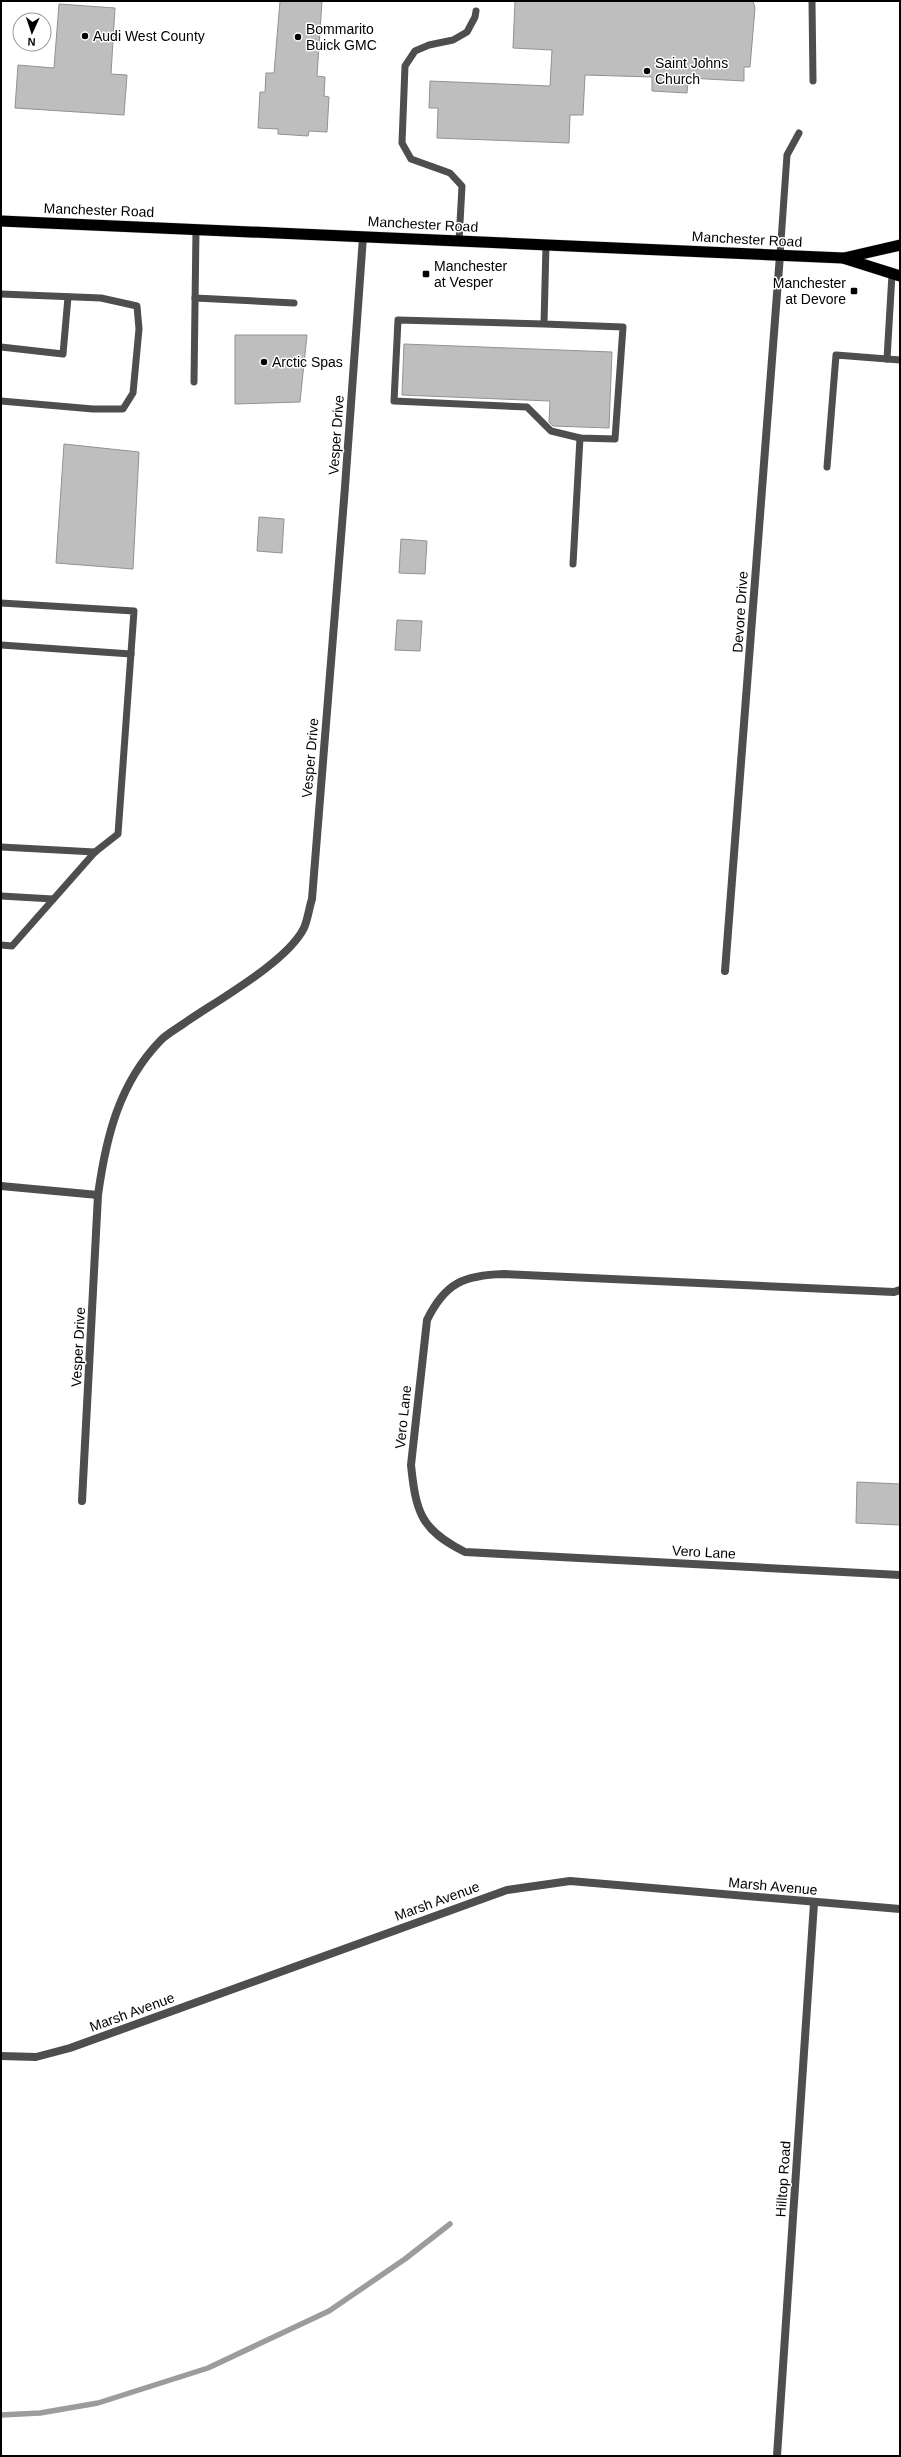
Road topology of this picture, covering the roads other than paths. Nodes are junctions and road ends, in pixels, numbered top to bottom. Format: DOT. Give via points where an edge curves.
graph roads {
  1 [pos="812,1"];
  2 [pos="476,11"];
  3 [pos="813,81"];
  4 [pos="799,133"];
  5 [pos="1,221"];
  6 [pos="196,229"];
  7 [pos="362,237"];
  8 [pos="459,241"];
  9 [pos="546,245"];
  10 [pos="900,245"];
  11 [pos="780,256"];
  12 [pos="843,258"];
  13 [pos="896,275"];
  14 [pos="1,294"];
  15 [pos="68,297"];
  16 [pos="195,298"];
  17 [pos="294,303"];
  18 [pos="544,324"];
  19 [pos="1,347"];
  20 [pos="886,359"];
  21 [pos="900,360"];
  22 [pos="194,382"];
  23 [pos="1,400"];
  24 [pos="580,438"];
  25 [pos="827,467"];
  26 [pos="573,564"];
  27 [pos="1,603"];
  28 [pos="1,645"];
  29 [pos="131,654"];
  30 [pos="1,847"];
  31 [pos="94,852"];
  32 [pos="1,896"];
  33 [pos="53,899"];
  34 [pos="1,945"];
  35 [pos="725,971"];
  36 [pos="1,1186"];
  37 [pos="98,1195"];
  38 [pos="900,1290"];
  39 [pos="82,1501"];
  40 [pos="900,1576"];
  41 [pos="814,1903"];
  42 [pos="900,1909"];
  43 [pos="1,2056"];
  44 [pos="777,2456"];
  1 -- 3 [label="lane"];
  2 -- 8 [label="lane" via="467,32 453,40 415,51 405,66 402,143 411,159 450,173 462,186"];
  4 -- 11 [label="lane" via="787,155"];
  5 -- 6 [label="highway, Manchester Road"];
  6 -- 7 [label="highway, Manchester Road"];
  6 -- 16 [label="lane"];
  7 -- 8 [label="highway, Manchester Road"];
  7 -- 37 [label="street, Vesper Drive" via="312,899 304,928 282,957 162,1039 142,1062 128,1082 116,1111 105,1149"];
  8 -- 9 [label="highway, Manchester Road"];
  9 -- 11 [label="highway, Manchester Road"];
  9 -- 18 [label="lane"];
  10 -- 12 [label="highway, Manchester Road"];
  11 -- 12 [label="highway, Manchester Road"];
  11 -- 35 [label="street, Devore Drive"];
  12 -- 13 [label="highway, Manchester Road"];
  13 -- 20 [label="lane"];
  14 -- 15 [label="lane"];
  15 -- 19 [label="lane" via="63,354"];
  15 -- 23 [label="lane" via="101,298 136,306 139,329 133,393 123,409 93,409"];
  16 -- 17 [label="lane"];
  16 -- 22 [label="lane"];
  18 -- 24 [label="lane" via="623,327 615,439"];
  18 -- 24 [label="lane" via="398,320 394,401 527,406 551,431"];
  20 -- 21 [label="lane"];
  20 -- 25 [label="lane" via="836,355"];
  24 -- 26 [label="lane"];
  27 -- 29 [label="lane" via="134,611"];
  28 -- 29 [label="lane"];
  29 -- 31 [label="lane" via="118,834"];
  30 -- 31 [label="lane"];
  31 -- 33 [label="lane"];
  32 -- 33 [label="lane"];
  33 -- 34 [label="lane" via="12,946"];
  36 -- 37 [label="street"];
  37 -- 39 [label="street, Vesper Drive"];
  38 -- 40 [label="street, Vero Lane" via="894,1292 479,1274 456,1283 434,1306 427,1320 411,1465 420,1512 430,1530 445,1542 466,1552"];
  41 -- 42 [label="street, Marsh Avenue"];
  41 -- 43 [label="street, Marsh Avenue" via="570,1880 507,1890 70,2048 36,2056"];
  41 -- 44 [label="street, Hilltop Road"];
}
